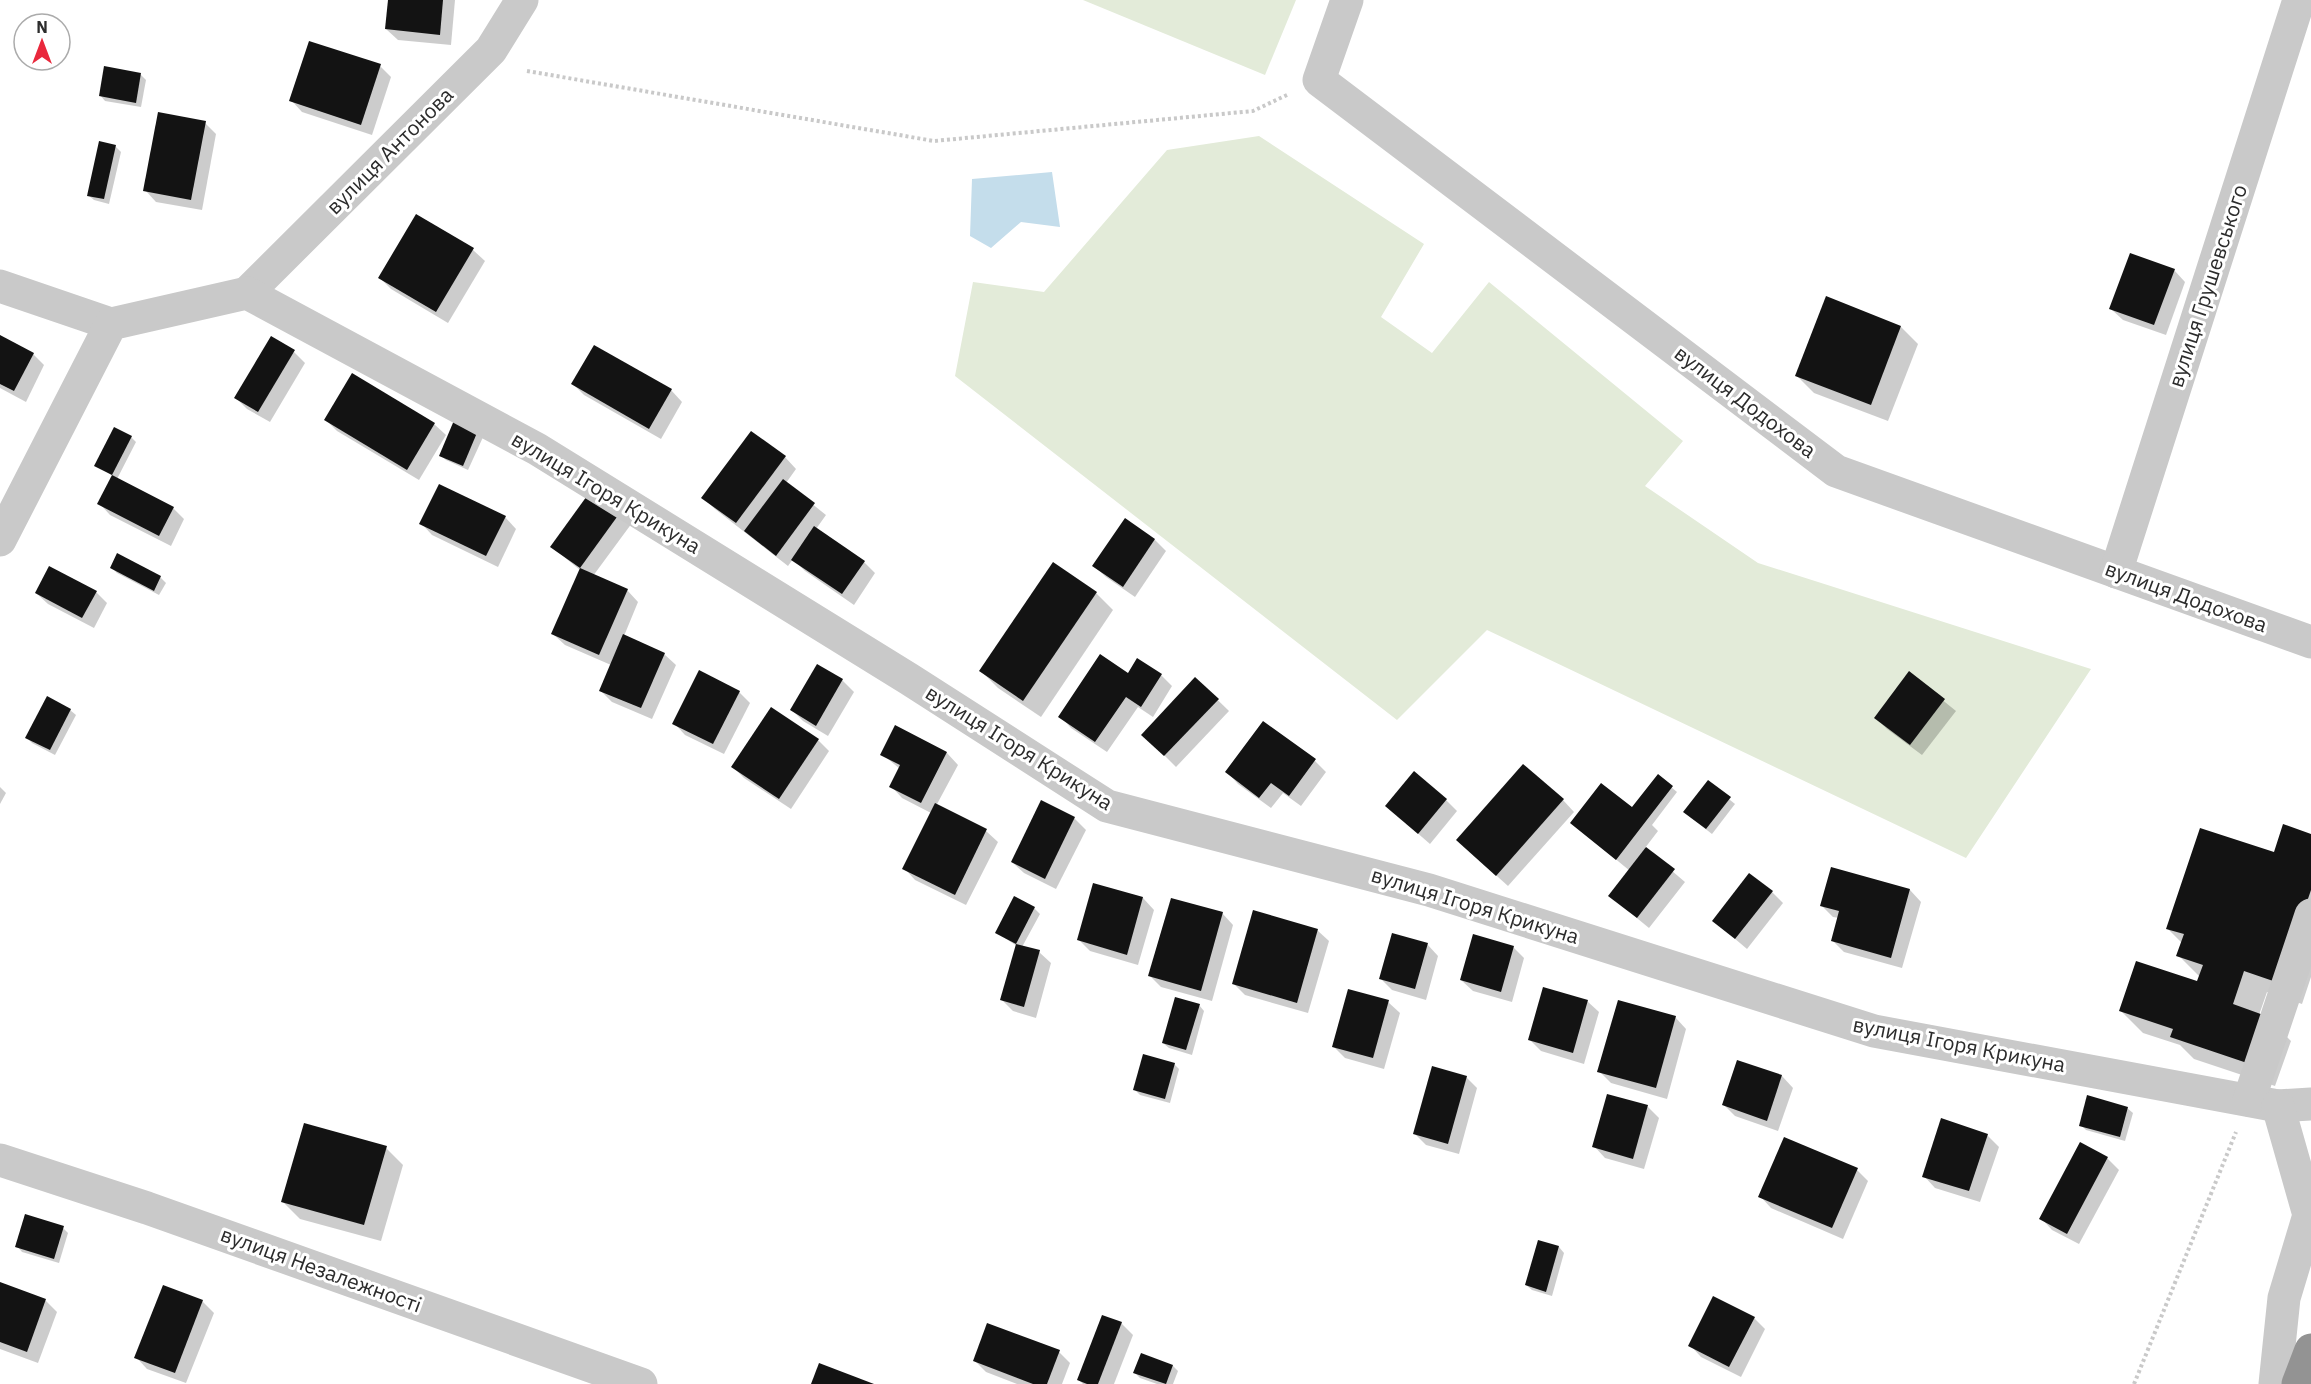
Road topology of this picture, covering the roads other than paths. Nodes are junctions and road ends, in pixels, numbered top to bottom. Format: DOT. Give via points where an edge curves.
graph roads {
  1 [pos="522,0"];
  2 [pos="1347,0"];
  3 [pos="2299,0"];
  4 [pos="0,286"];
  5 [pos="247,294"];
  6 [pos="111,324"];
  7 [pos="0,540"];
  8 [pos="2116,572"];
  9 [pos="2311,642"];
  10 [pos="2311,915"];
  11 [pos="2263,1103"];
  12 [pos="2311,1104"];
  13 [pos="0,1160"];
  14 [pos="2311,1350"];
  15 [pos="588,1375"];
  16 [pos="641,1384"];
  17 [pos="2275,1384"];
  18 [pos="2298,1384"];
  1 -- 5 [label="street, вулиця Антонова" via="491,50"];
  2 -- 8 [label="street, вулиця Додохова" via="1319,80 1836,471"];
  3 -- 8 [label="street, вулиця Грушевського"];
  4 -- 6 [label="street"];
  5 -- 6 [label="street"];
  5 -- 11 [label="street, вулиця Ігоря Крикуна" via="537,449 1107,806 1429,890 1874,1031"];
  6 -- 7 [label="street"];
  8 -- 9 [label="street, вулиця Додохова"];
  10 -- 11 [label="street"];
  11 -- 12 [label="street, вулиця Ігоря Крикуна"];
  11 -- 17 [label="street" via="2310,1215 2284,1298"];
  13 -- 15 [label="street, вулиця Незалежності" via="147,1208"];
  14 -- 18 [label="highway"];
  15 -- 16 [label="street, вулиця Незалежності"];
}
